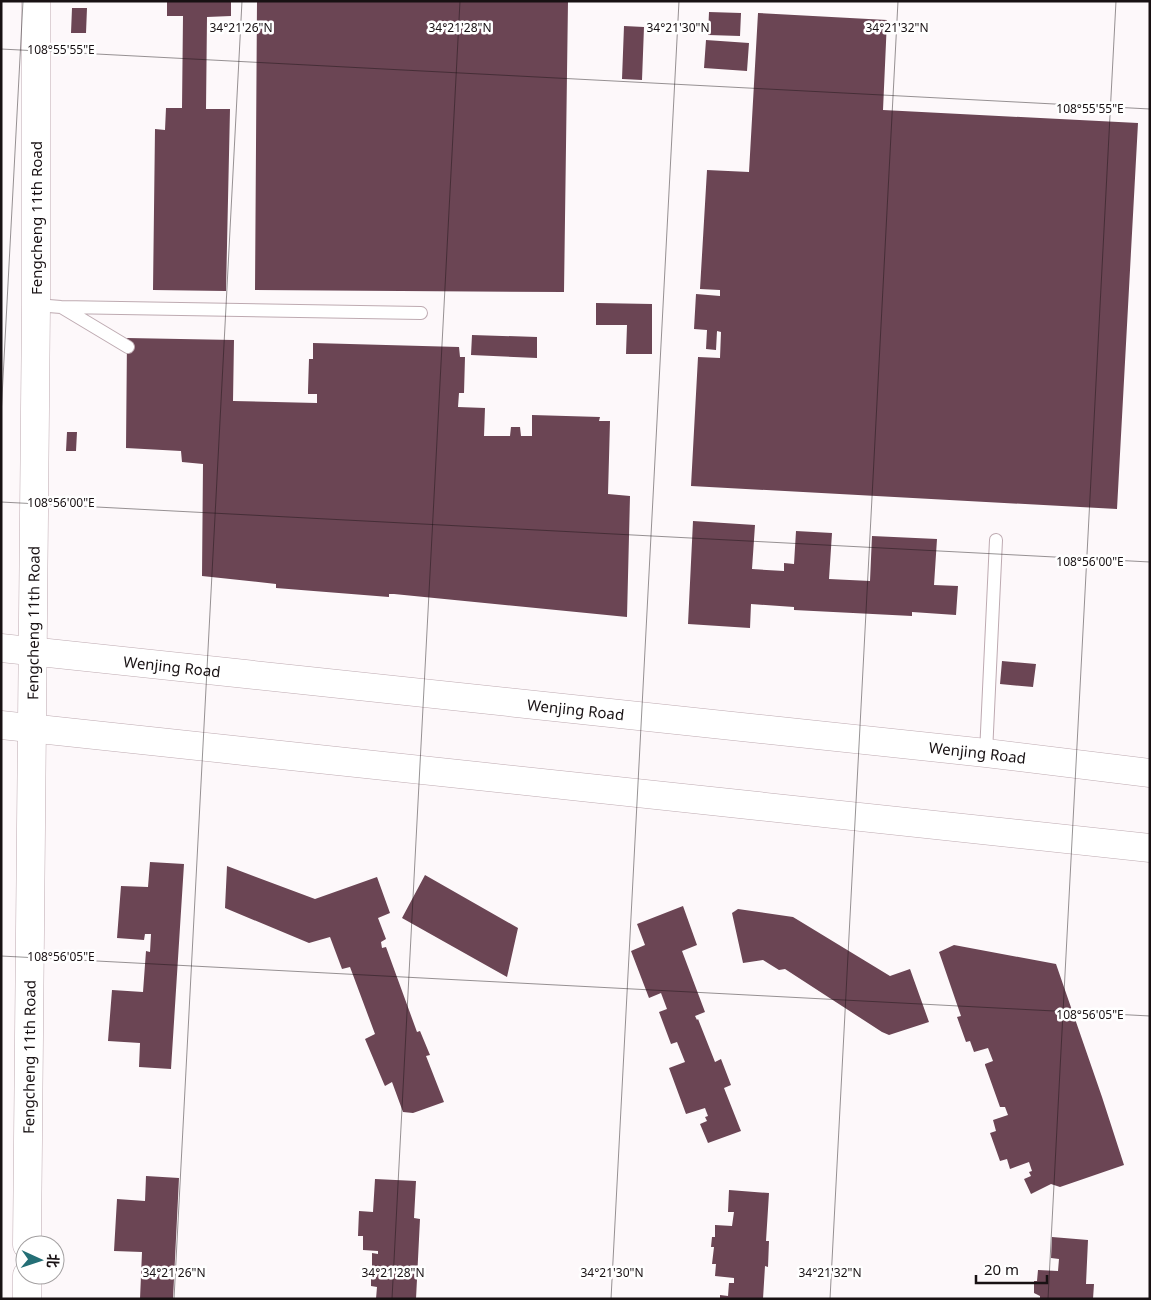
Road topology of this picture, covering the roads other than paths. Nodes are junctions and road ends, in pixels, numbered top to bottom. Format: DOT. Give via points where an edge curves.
graph roads {
  1 [pos="36,1"];
  2 [pos="48,306"];
  3 [pos="421,313"];
  4 [pos="128,346"];
  5 [pos="996,540"];
  6 [pos="1,648"];
  7 [pos="34,651"];
  8 [pos="1,725"];
  9 [pos="32,728"];
  10 [pos="986,753"];
  11 [pos="1150,773"];
  12 [pos="1150,848"];
  13 [pos="28,1235"];
  14 [pos="27,1285"];
  15 [pos="27,1299"];
  1 -- 2 [label="main road, Fengcheng 11th Road"];
  2 -- 3 [label="lane"];
  2 -- 4 [label="lane"];
  2 -- 7 [label="main road, Fengcheng 11th Road"];
  5 -- 10 [label="lane"];
  6 -- 7 [label="main road, Wenjing Road"];
  7 -- 9 [label="main road, Fengcheng 11th Road"];
  7 -- 10 [label="main road, Wenjing Road"];
  8 -- 9 [label="main road"];
  9 -- 12 [label="main road"];
  9 -- 13 [label="main road, Fengcheng 11th Road"];
  10 -- 11 [label="main road, Wenjing Road"];
  14 -- 15 [label="main road"];
}
